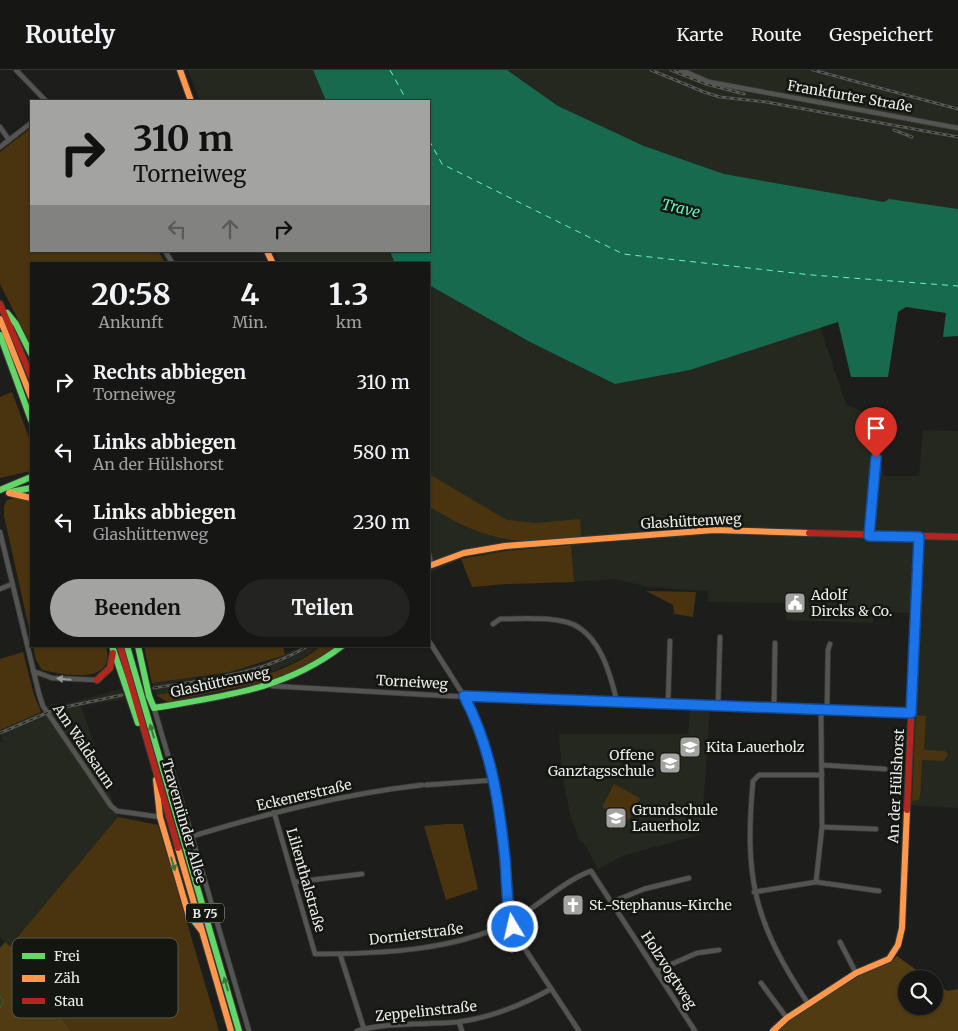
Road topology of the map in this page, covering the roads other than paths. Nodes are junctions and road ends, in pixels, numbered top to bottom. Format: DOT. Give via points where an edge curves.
graph roads {
  1 [pos="16,70"];
  2 [pos="180,70"];
  3 [pos="681,70"];
  4 [pos="45,100"];
  5 [pos="191,100"];
  6 [pos="30,124"];
  7 [pos="0,127"];
  8 [pos="958,128"];
  9 [pos="9,140"];
  10 [pos="0,147"];
  11 [pos="0,305"];
  12 [pos="0,319"];
  13 [pos="0,335"];
  14 [pos="30,352"];
  15 [pos="30,374"];
  16 [pos="30,394"];
  17 [pos="30,417"];
  18 [pos="876,458"];
  19 [pos="30,477"];
  20 [pos="30,488"];
  21 [pos="0,491"];
  22 [pos="9,493"];
  23 [pos="30,498"];
  24 [pos="0,532"];
  25 [pos="869,536"];
  26 [pos="919,537"];
  27 [pos="958,537"];
  28 [pos="430,565"];
  29 [pos="12,584"];
  30 [pos="0,589"];
  31 [pos="493,624"];
  32 [pos="720,638"];
  33 [pos="670,642"];
  34 [pos="430,643"];
  35 [pos="775,643"];
  36 [pos="830,644"];
  37 [pos="115,647"];
  38 [pos="128,647"];
  39 [pos="133,647"];
  40 [pos="138,647"];
  41 [pos="341,647"];
  42 [pos="33,671"];
  43 [pos="136,672"];
  44 [pos="97,680"];
  45 [pos="272,686"];
  46 [pos="464,696"];
  47 [pos="616,702"];
  48 [pos="668,703"];
  49 [pos="718,705"];
  50 [pos="774,706"];
  51 [pos="154,708"];
  52 [pos="824,709"];
  53 [pos="911,713"];
  54 [pos="153,758"];
  55 [pos="822,765"];
  56 [pos="885,769"];
  57 [pos="822,775"];
  58 [pos="494,780"];
  59 [pos="274,812"];
  60 [pos="160,818"];
  61 [pos="822,827"];
  62 [pos="876,829"];
  63 [pos="193,836"];
  64 [pos="591,871"];
  65 [pos="362,874"];
  66 [pos="689,878"];
  67 [pos="295,882"];
  68 [pos="816,882"];
  69 [pos="879,891"];
  70 [pos="754,892"];
  71 [pos="612,902"];
  72 [pos="511,921"];
  73 [pos="203,933"];
  74 [pos="840,942"];
  75 [pos="719,950"];
  76 [pos="315,954"];
  77 [pos="340,954"];
  78 [pos="656,970"];
  79 [pos="856,974"];
  80 [pos="761,983"];
  81 [pos="551,989"];
  82 [pos="808,1005"];
  83 [pos="787,1018"];
  84 [pos="459,1022"];
  85 [pos="364,1029"];
  86 [pos="232,1031"];
  87 [pos="239,1031"];
  88 [pos="249,1031"];
  89 [pos="357,1031"];
  90 [pos="462,1031"];
  91 [pos="578,1031"];
  92 [pos="695,1031"];
  93 [pos="773,1031"];
  1 -- 4 [label="street"];
  2 -- 5 [label="main road"];
  3 -- 8 [label="street, Frankfurter Straße" via="709,82"];
  6 -- 9 [label="street"];
  7 -- 9 [label="street"];
  9 -- 10 [label="street"];
  11 -- 14 [label="main road" via="16,324"];
  11 -- 15 [label="main road"];
  12 -- 16 [label="main road"];
  13 -- 17 [label="main road"];
  18 -- 25 [label="street"];
  19 -- 21 [label="main road"];
  20 -- 22 [label="main road"];
  21 -- 22 [label="main road"];
  22 -- 23 [label="main road"];
  24 -- 29 [label="street, Am Waldsaum"];
  25 -- 26 [label="main road, Glashüttenweg"];
  25 -- 28 [label="main road, Glashüttenweg" via="697,531 505,546 464,553"];
  26 -- 27 [label="main road, Glashüttenweg"];
  26 -- 53 [label="main road, An der Hülshorst"];
  29 -- 30 [label="street"];
  29 -- 42 [label="street, Am Waldsaum"];
  31 -- 47 [label="street" via="500,619 555,620 576,626 600,652 611,678"];
  32 -- 49 [label="street"];
  33 -- 48 [label="street"];
  34 -- 46 [label="street"];
  35 -- 50 [label="street"];
  36 -- 52 [label="street"];
  37 -- 44 [label="main road" via="110,668"];
  37 -- 54 [label="main road, B 75" via="137,722"];
  38 -- 43 [label="main road, Travemünder Allee"];
  39 -- 43 [label="main road, B 75"];
  40 -- 51 [label="main road, Travemünder Allee"];
  41 -- 45 [label="main road, Glashüttenweg" via="314,665"];
  44 -- 42 [label="street, one-way" via="52,678"];
  42 -- 60 [label="street, Am Waldsaum" via="43,706 111,806 117,811"];
  87 -- 43 [label="main road, Travemünder Allee / B 75, one-way"];
  45 -- 46 [label="street, Torneiweg"];
  45 -- 51 [label="main road, Glashüttenweg"];
  46 -- 47 [label="street, Torneiweg"];
  46 -- 58 [label="street" via="485,742"];
  47 -- 48 [label="street, Torneiweg"];
  48 -- 49 [label="street, Torneiweg"];
  49 -- 50 [label="street, Torneiweg"];
  50 -- 52 [label="street, Torneiweg"];
  51 -- 63 [label="street, Travemünder Allee"];
  52 -- 53 [label="street, Torneiweg"];
  52 -- 55 [label="street"];
  53 -- 79 [label="main road, An der Hülshorst" via="902,928 898,945 889,959"];
  54 -- 60 [label="main road"];
  54 -- 73 [label="main road, Travemünder Allee / B 75"];
  55 -- 56 [label="street"];
  55 -- 57 [label="street"];
  57 -- 61 [label="street"];
  57 -- 70 [label="street" via="759,775 753,781 749,851"];
  58 -- 59 [label="street, Eckenerstraße" via="361,793"];
  58 -- 72 [label="street" via="501,817"];
  59 -- 63 [label="street, Eckenerstraße"];
  59 -- 67 [label="street, Lilienthalstraße"];
  60 -- 73 [label="main road, one-way" via="188,913"];
  61 -- 62 [label="street"];
  61 -- 68 [label="street"];
  63 -- 88 [label="street, Travemünder Allee"];
  64 -- 71 [label="street, Holzvogtweg"];
  64 -- 72 [label="street, Dornierstraße"];
  65 -- 67 [label="street"];
  66 -- 71 [label="street" via="644,888"];
  67 -- 76 [label="street, Lilienthalstraße"];
  68 -- 69 [label="street"];
  68 -- 70 [label="street"];
  70 -- 82 [label="street" via="779,958"];
  71 -- 78 [label="street, Holzvogtweg"];
  72 -- 77 [label="street, Dornierstraße" via="470,939 423,947"];
  72 -- 81 [label="street"];
  73 -- 86 [label="main road, Travemünder Allee / B 75"];
  74 -- 79 [label="street"];
  75 -- 78 [label="street" via="697,953"];
  76 -- 77 [label="street, Dornierstraße"];
  77 -- 85 [label="street"];
  78 -- 92 [label="street, Holzvogtweg"];
  79 -- 82 [label="main road"];
  80 -- 83 [label="street"];
  81 -- 84 [label="street, Zeppelinstraße" via="496,1013"];
  81 -- 91 [label="street"];
  82 -- 83 [label="main road"];
  83 -- 93 [label="main road"];
  84 -- 85 [label="street, Zeppelinstraße"];
  84 -- 90 [label="street"];
  85 -- 89 [label="street, Zeppelinstraße"];
}
